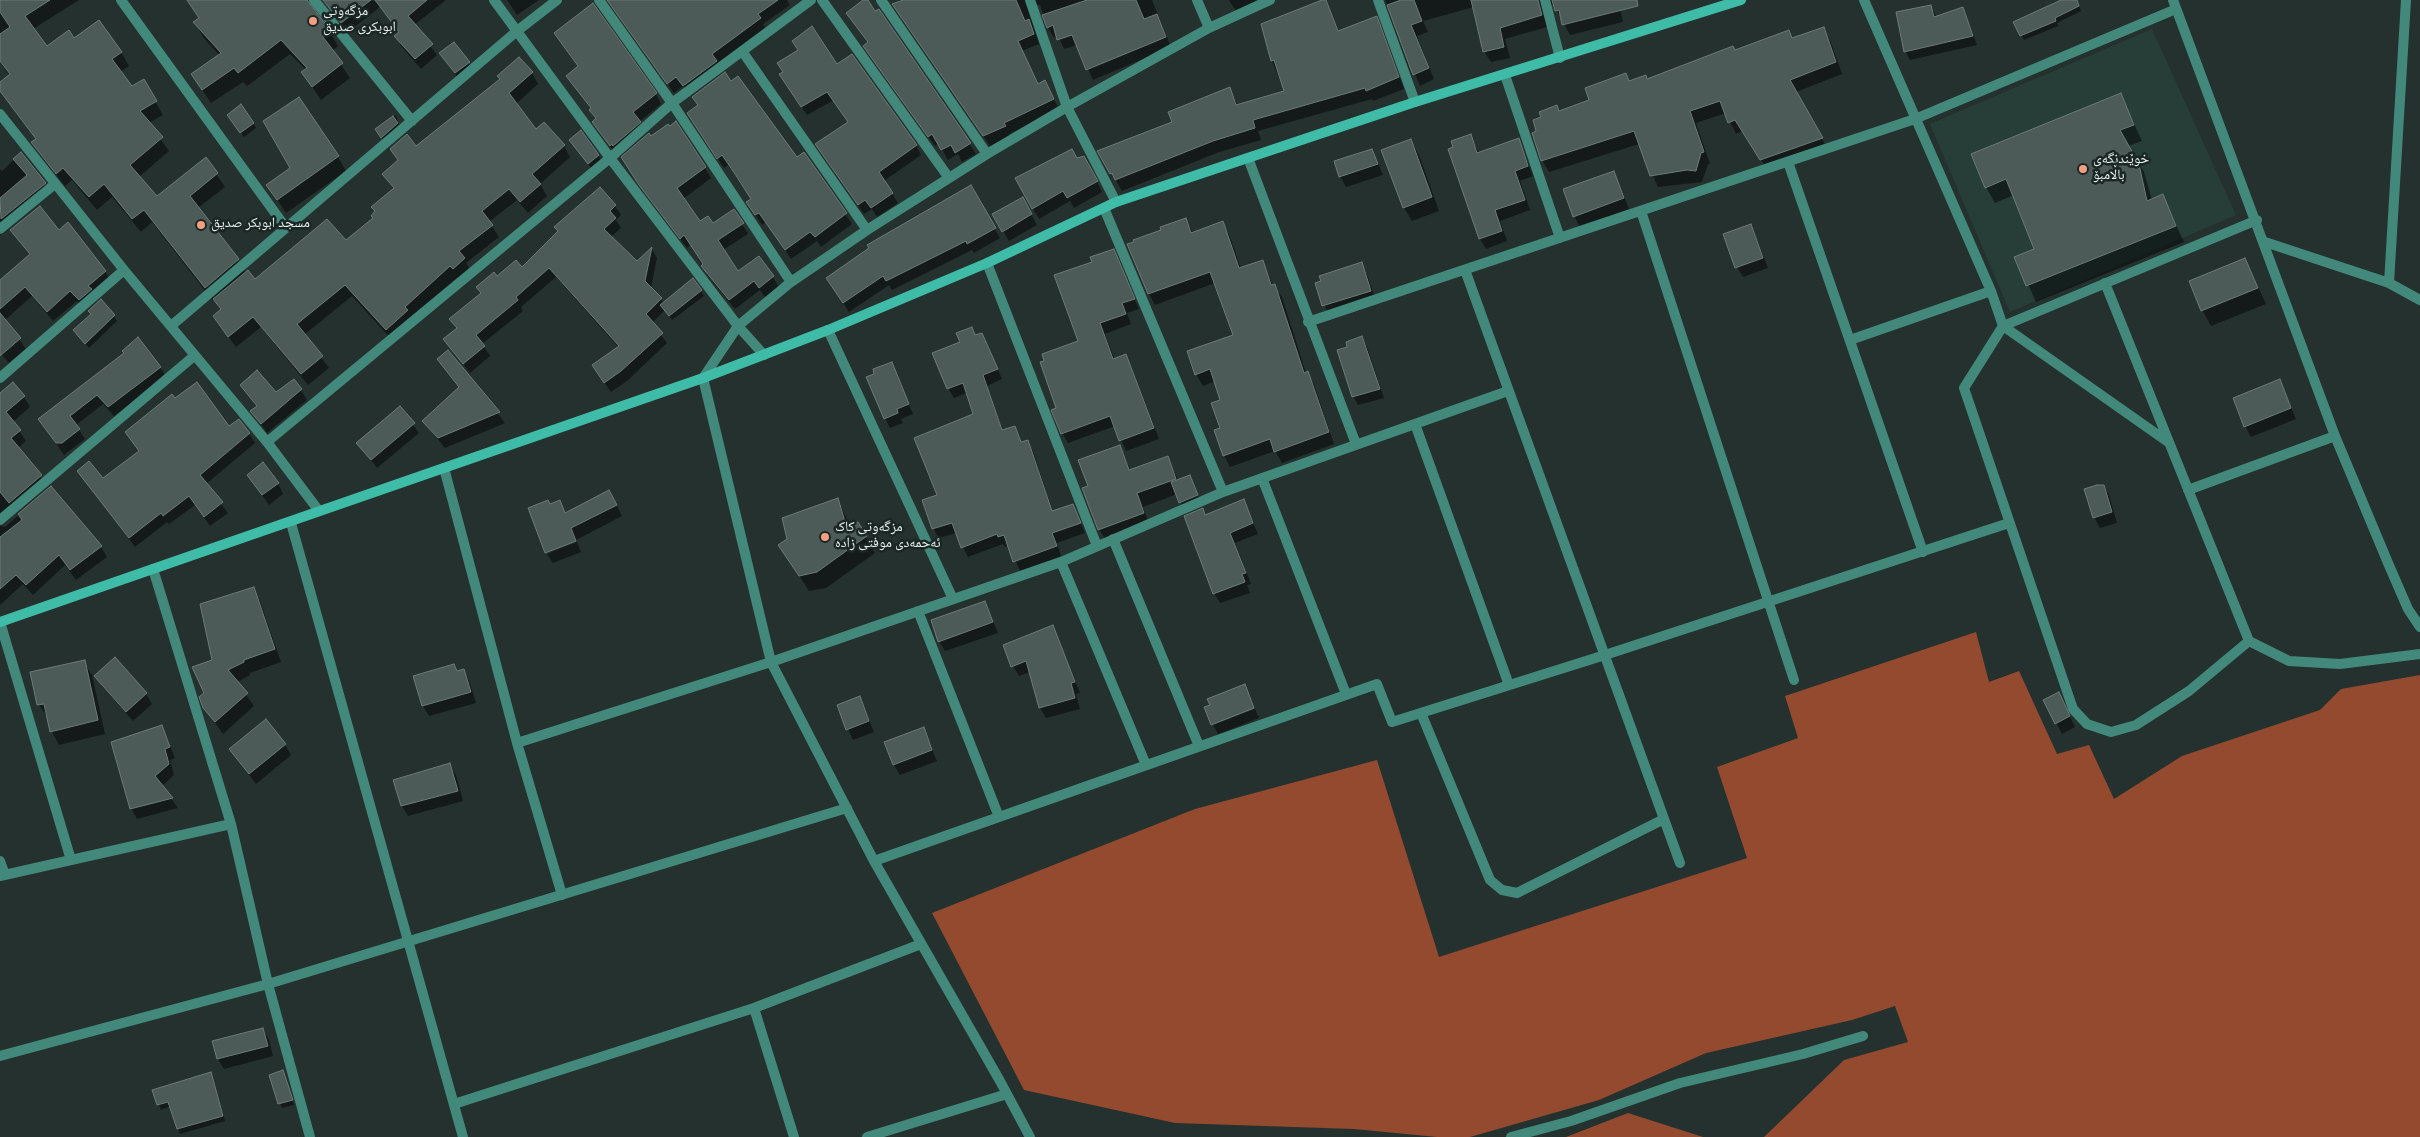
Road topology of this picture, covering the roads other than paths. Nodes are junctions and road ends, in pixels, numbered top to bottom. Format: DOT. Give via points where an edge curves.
graph roads {
  1 [pos="121,0"];
  2 [pos="314,0"];
  3 [pos="494,0"];
  4 [pos="557,0"];
  5 [pos="599,0"];
  6 [pos="811,0"];
  7 [pos="822,0"];
  8 [pos="882,0"];
  9 [pos="1030,0"];
  10 [pos="1198,0"];
  11 [pos="1270,0"];
  12 [pos="1378,0"];
  13 [pos="1545,0"];
  14 [pos="1741,0"];
  15 [pos="1864,0"];
  16 [pos="2406,0"];
  17 [pos="2175,5"];
  18 [pos="1209,28"];
  19 [pos="517,31"];
  20 [pos="742,51"];
  21 [pos="1560,58"];
  22 [pos="1505,74"];
  23 [pos="1415,102"];
  24 [pos="672,103"];
  25 [pos="1067,107"];
  26 [pos="0,114"];
  27 [pos="1915,119"];
  28 [pos="412,121"];
  29 [pos="986,154"];
  30 [pos="610,158"];
  31 [pos="1248,158"];
  32 [pos="1788,162"];
  33 [pos="949,178"];
  34 [pos="55,184"];
  35 [pos="1116,202"];
  36 [pos="1104,208"];
  37 [pos="1641,211"];
  38 [pos="2257,220"];
  39 [pos="286,228"];
  40 [pos="0,229"];
  41 [pos="867,230"];
  42 [pos="1560,238"];
  43 [pos="2265,242"];
  44 [pos="987,263"];
  45 [pos="124,270"];
  46 [pos="1465,270"];
  47 [pos="791,282"];
  48 [pos="2105,283"];
  49 [pos="2389,283"];
  50 [pos="1991,291"];
  51 [pos="2420,300"];
  52 [pos="1308,322"];
  53 [pos="171,326"];
  54 [pos="738,326"];
  55 [pos="2003,326"];
  56 [pos="828,330"];
  57 [pos="1850,340"];
  58 [pos="764,355"];
  59 [pos="194,356"];
  60 [pos="0,378"];
  61 [pos="703,378"];
  62 [pos="1508,391"];
  63 [pos="1414,424"];
  64 [pos="2335,436"];
  65 [pos="267,442"];
  66 [pos="2168,442"];
  67 [pos="1356,444"];
  68 [pos="444,468"];
  69 [pos="1262,478"];
  70 [pos="2188,490"];
  71 [pos="1223,492"];
  72 [pos="318,511"];
  73 [pos="0,520"];
  74 [pos="291,523"];
  75 [pos="2009,523"];
  76 [pos="1113,539"];
  77 [pos="1097,546"];
  78 [pos="1923,552"];
  79 [pos="1061,562"];
  80 [pos="153,569"];
  81 [pos="953,599"];
  82 [pos="1769,602"];
  83 [pos="918,611"];
  84 [pos="0,622"];
  85 [pos="2420,627"];
  86 [pos="2248,641"];
  87 [pos="2420,654"];
  88 [pos="1604,655"];
  89 [pos="772,662"];
  90 [pos="1794,680"];
  91 [pos="1509,685"];
  92 [pos="1346,694"];
  93 [pos="1421,713"];
  94 [pos="517,743"];
  95 [pos="1199,746"];
  96 [pos="1146,765"];
  97 [pos="847,808"];
  98 [pos="999,817"];
  99 [pos="1664,819"];
  100 [pos="231,824"];
  101 [pos="70,860"];
  102 [pos="874,861"];
  103 [pos="0,862"];
  104 [pos="1680,863"];
  105 [pos="2,875"];
  106 [pos="562,895"];
  107 [pos="408,941"];
  108 [pos="922,944"];
  109 [pos="268,984"];
  110 [pos="754,1008"];
  111 [pos="1863,1036"];
  112 [pos="0,1056"];
  113 [pos="1008,1094"];
  114 [pos="454,1104"];
  115 [pos="310,1137"];
  116 [pos="463,1137"];
  117 [pos="794,1137"];
  118 [pos="867,1137"];
  119 [pos="1030,1137"];
  120 [pos="1511,1137"];
  1 -- 39 [label="street"];
  2 -- 28 [label="street"];
  3 -- 19 [label="street"];
  4 -- 19 [label="street"];
  5 -- 24 [label="street"];
  6 -- 20 [label="street"];
  7 -- 33 [label="street"];
  8 -- 29 [label="street"];
  9 -- 25 [label="street"];
  10 -- 18 [label="street"];
  11 -- 18 [label="street"];
  12 -- 23 [label="street"];
  13 -- 21 [label="street"];
  14 -- 21 [label="street"];
  15 -- 27 [label="street"];
  16 -- 49 [label="street"];
  17 -- 27 [label="street"];
  17 -- 38 [label="street"];
  18 -- 25 [label="street"];
  19 -- 28 [label="street"];
  19 -- 30 [label="street"];
  20 -- 24 [label="street"];
  20 -- 41 [label="street"];
  21 -- 22 [label="street"];
  22 -- 23 [label="street"];
  22 -- 42 [label="street"];
  23 -- 31 [label="street"];
  24 -- 30 [label="street"];
  24 -- 47 [label="street"];
  25 -- 29 [label="street"];
  25 -- 35 [label="street"];
  26 -- 34 [label="street"];
  27 -- 32 [label="street"];
  27 -- 50 [label="street"];
  28 -- 39 [label="street"];
  29 -- 33 [label="street"];
  30 -- 54 [label="street"];
  30 -- 65 [label="street"];
  31 -- 35 [label="street"];
  31 -- 52 [label="street"];
  32 -- 37 [label="street"];
  32 -- 57 [label="street"];
  33 -- 41 [label="street"];
  34 -- 40 [label="street"];
  34 -- 45 [label="street"];
  35 -- 36 [label="street"];
  36 -- 44 [label="street"];
  36 -- 71 [label="street"];
  37 -- 42 [label="street"];
  37 -- 82 [label="street"];
  38 -- 43 [label="street"];
  38 -- 48 [label="street"];
  39 -- 53 [label="street"];
  41 -- 47 [label="street"];
  42 -- 46 [label="street"];
  43 -- 49 [label="street"];
  43 -- 64 [label="street"];
  44 -- 56 [label="street"];
  44 -- 77 [label="street"];
  45 -- 53 [label="street"];
  45 -- 60 [label="street"];
  46 -- 52 [label="street"];
  46 -- 62 [label="street"];
  47 -- 54 [label="street"];
  48 -- 55 [label="street"];
  48 -- 66 [label="street"];
  49 -- 51 [label="street"];
  50 -- 55 [label="street"];
  50 -- 57 [label="street"];
  52 -- 67 [label="street"];
  53 -- 59 [label="street"];
  54 -- 58 [label="street"];
  54 -- 61 [label="street"];
  55 -- 66 [label="street"];
  55 -- 75 [label="street" via="1964,388"];
  56 -- 58 [label="street"];
  56 -- 81 [label="street"];
  57 -- 78 [label="street"];
  58 -- 61 [label="street"];
  59 -- 65 [label="street"];
  59 -- 73 [label="street"];
  61 -- 68 [label="street"];
  61 -- 89 [label="street"];
  62 -- 63 [label="street"];
  62 -- 88 [label="street"];
  63 -- 67 [label="street"];
  63 -- 91 [label="street"];
  64 -- 70 [label="street"];
  64 -- 85 [label="street" via="2408,609"];
  65 -- 72 [label="street"];
  66 -- 70 [label="street"];
  67 -- 69 [label="street"];
  68 -- 72 [label="street"];
  68 -- 94 [label="street"];
  69 -- 71 [label="street"];
  69 -- 92 [label="street"];
  70 -- 86 [label="street"];
  71 -- 76 [label="street"];
  72 -- 74 [label="street"];
  74 -- 80 [label="street"];
  74 -- 107 [label="street"];
  75 -- 78 [label="street"];
  75 -- 86 [label="street" via="2073,709 2087,724 2111,732 2136,725 2189,691"];
  76 -- 77 [label="street"];
  76 -- 95 [label="street"];
  77 -- 79 [label="street"];
  78 -- 82 [label="street"];
  79 -- 81 [label="street"];
  79 -- 96 [label="street"];
  80 -- 84 [label="street"];
  80 -- 100 [label="street"];
  81 -- 83 [label="street"];
  82 -- 88 [label="street"];
  82 -- 90 [label="street"];
  83 -- 89 [label="street"];
  83 -- 98 [label="street"];
  84 -- 101 [label="street"];
  86 -- 87 [label="street" via="2290,662 2340,664"];
  88 -- 91 [label="street"];
  88 -- 99 [label="street"];
  89 -- 94 [label="street"];
  89 -- 97 [label="street"];
  91 -- 93 [label="street"];
  92 -- 93 [label="street" via="1378,684 1392,722"];
  92 -- 95 [label="street"];
  93 -- 99 [label="street" via="1490,880 1502,890 1517,893"];
  94 -- 106 [label="street"];
  95 -- 96 [label="street"];
  96 -- 98 [label="street"];
  97 -- 102 [label="street"];
  97 -- 106 [label="street"];
  98 -- 102 [label="street"];
  99 -- 104 [label="street"];
  100 -- 101 [label="street"];
  100 -- 109 [label="street"];
  101 -- 105 [label="street"];
  102 -- 108 [label="street"];
  103 -- 105 [label="street"];
  106 -- 107 [label="street"];
  107 -- 109 [label="street"];
  107 -- 114 [label="street"];
  108 -- 110 [label="street"];
  108 -- 113 [label="street"];
  109 -- 112 [label="street"];
  109 -- 115 [label="street"];
  110 -- 114 [label="street"];
  110 -- 117 [label="street"];
  111 -- 120 [label="street" via="1803,1054 1680,1083 1571,1121"];
  113 -- 118 [label="street"];
  113 -- 119 [label="street"];
  114 -- 116 [label="street"];
}
